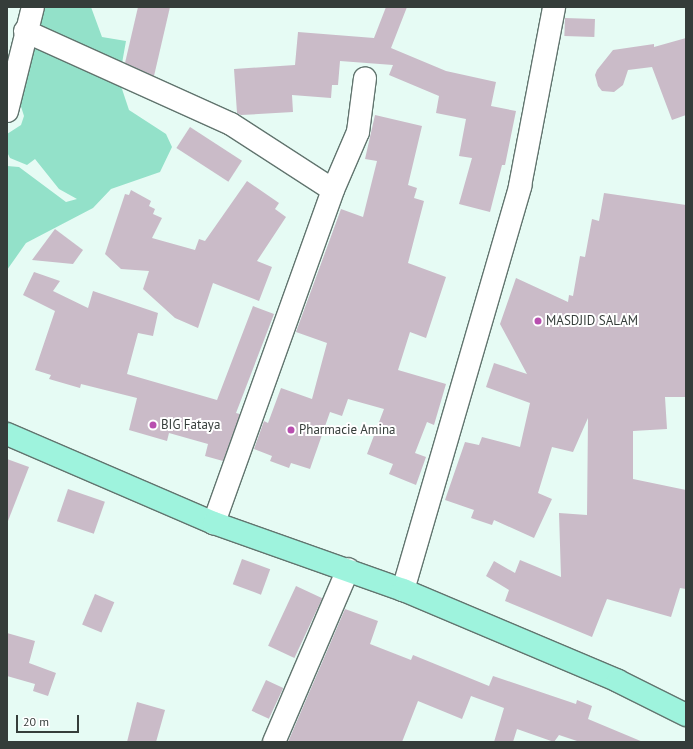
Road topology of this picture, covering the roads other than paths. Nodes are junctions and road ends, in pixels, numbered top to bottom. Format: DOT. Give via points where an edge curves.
graph roads {
  1 [pos="33,7"];
  2 [pos="554,7"];
  3 [pos="25,31"];
  4 [pos="366,78"];
  5 [pos="7,110"];
  6 [pos="333,190"];
  7 [pos="7,434"];
  8 [pos="214,523"];
  9 [pos="348,569"];
  10 [pos="402,590"];
  11 [pos="686,715"];
  12 [pos="274,742"];
  1 -- 3 [label="street"];
  2 -- 10 [label="street" via="520,186"];
  3 -- 5 [label="street"];
  3 -- 6 [label="street" via="231,124"];
  4 -- 6 [label="street" via="358,132"];
  6 -- 8 [label="street"];
  7 -- 8 [label="main road"];
  8 -- 9 [label="main road"];
  9 -- 10 [label="main road"];
  9 -- 12 [label="street"];
  10 -- 11 [label="main road" via="618,681"];
}
